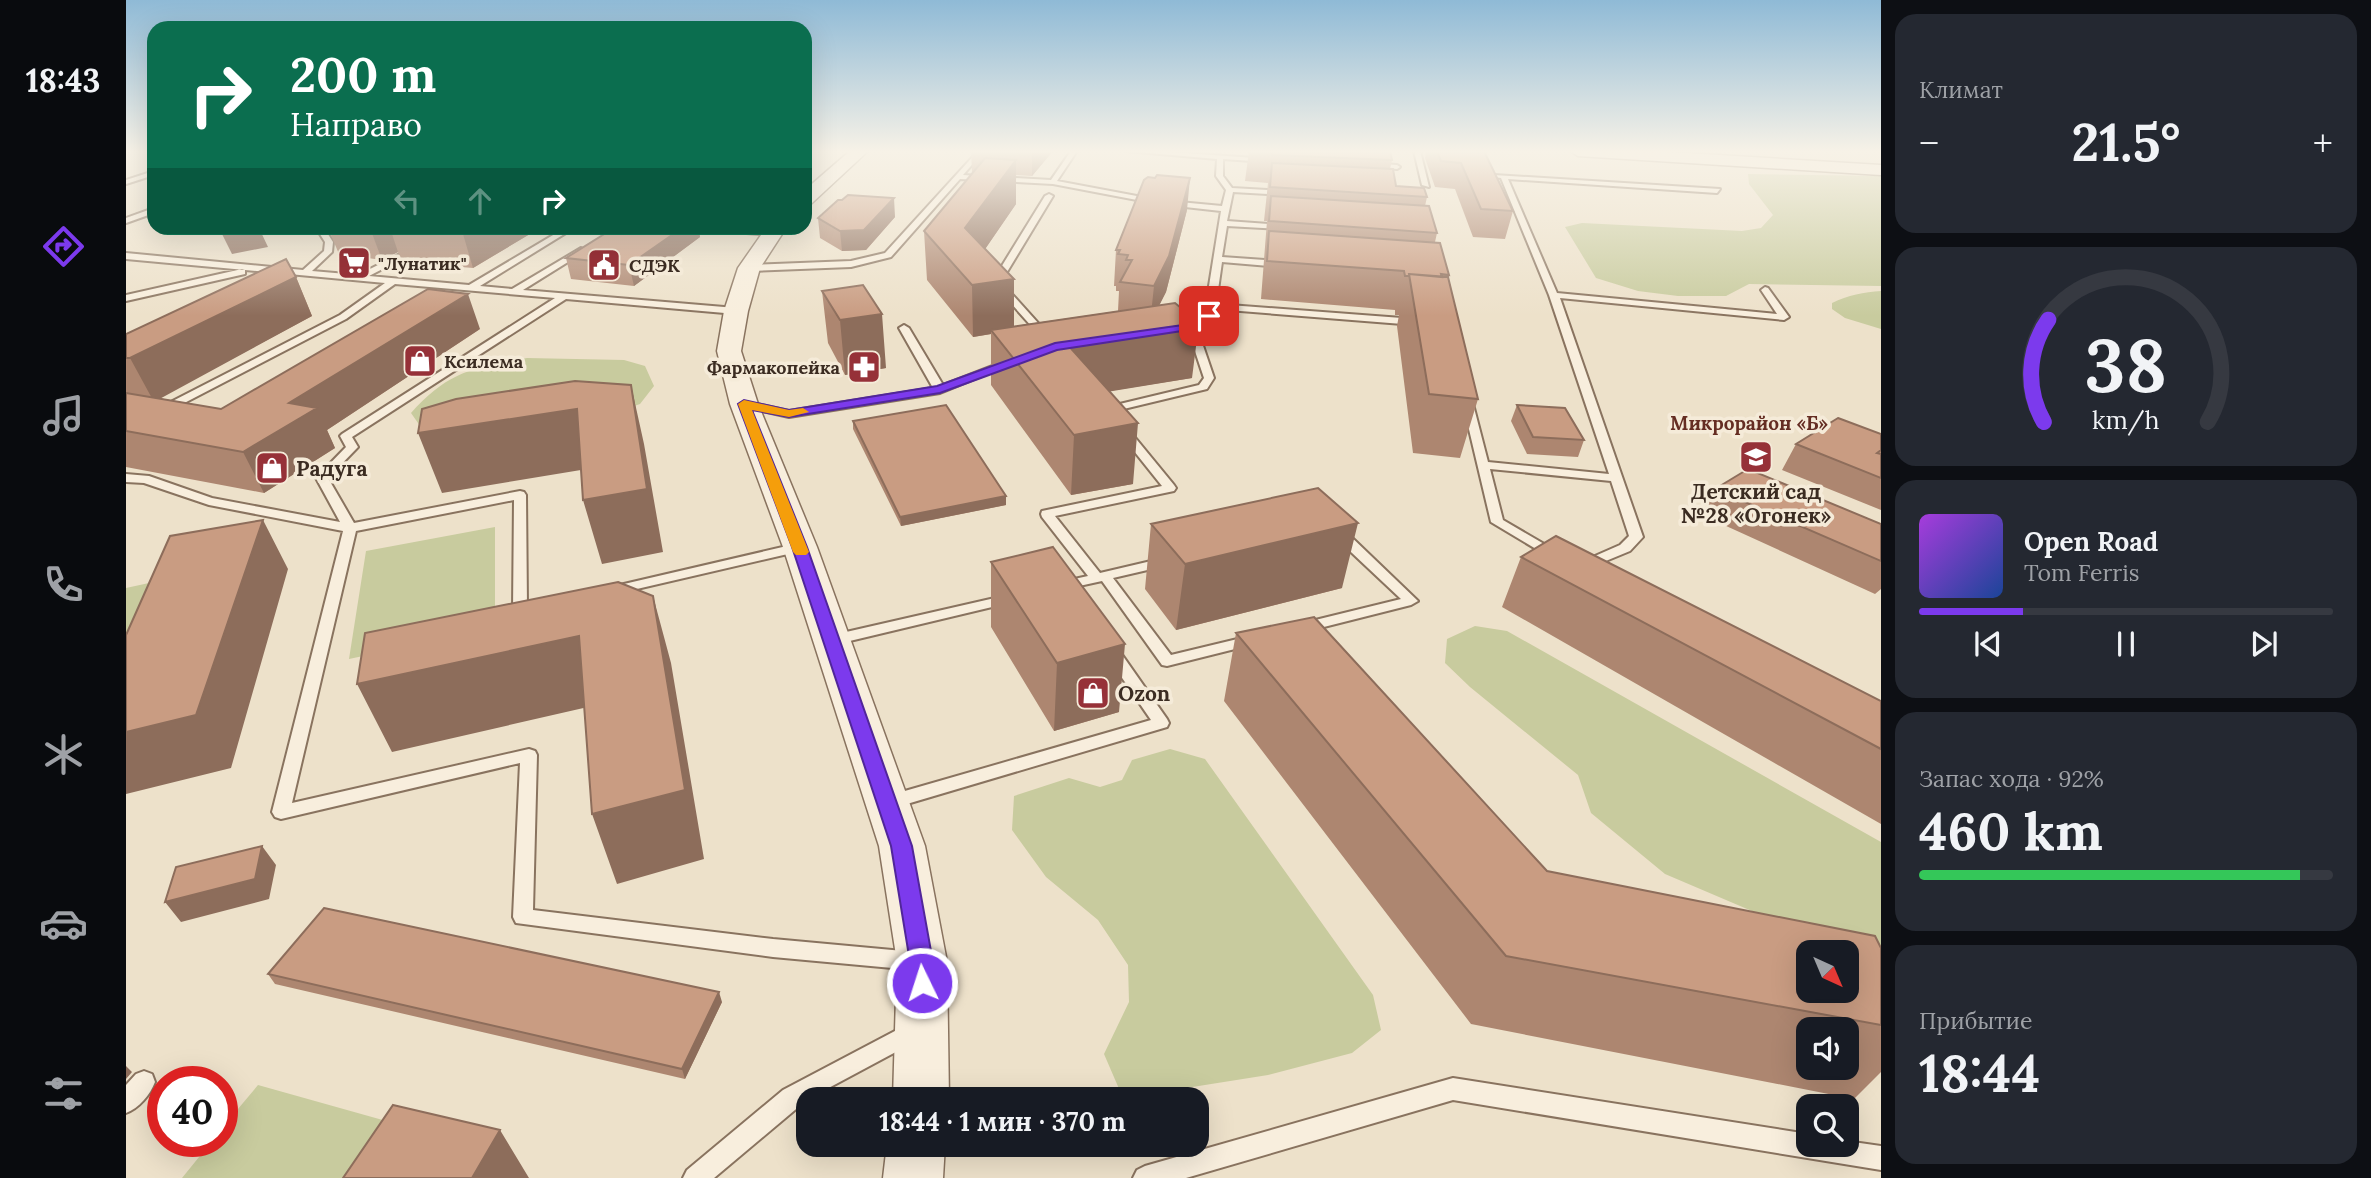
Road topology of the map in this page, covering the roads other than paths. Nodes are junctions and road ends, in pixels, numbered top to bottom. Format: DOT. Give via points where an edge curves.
graph roads {
  1 [pos="932,206"];
  2 [pos="1043,206"];
  3 [pos="1196,206"];
  4 [pos="1226,206"];
  5 [pos="1516,206"];
  6 [pos="1225,209"];
  7 [pos="147,213"];
  8 [pos="126,221"];
  9 [pos="1224,223"];
  10 [pos="1293,228"];
  11 [pos="324,235"];
  12 [pos="558,235"];
  13 [pos="770,235"];
  14 [pos="595,242"];
  15 [pos="340,246"];
  16 [pos="419,246"];
  17 [pos="328,252"];
  18 [pos="129,258"];
  19 [pos="1220,259"];
  20 [pos="1286,264"];
  21 [pos="257,268"];
  22 [pos="749,268"];
  23 [pos="304,273"];
  24 [pos="358,278"];
  25 [pos="393,281"];
  26 [pos="470,288"];
  27 [pos="1765,290"];
  28 [pos="514,292"];
  29 [pos="1554,295"];
  30 [pos="564,297"];
  31 [pos="126,298"];
  32 [pos="1211,306"];
  33 [pos="736,311"];
  34 [pos="1420,322"];
  35 [pos="1192,327"];
  36 [pos="904,328"];
  37 [pos="1164,331"];
  38 [pos="1055,347"];
  39 [pos="1022,358"];
  40 [pos="1464,389"];
  41 [pos="940,390"];
  42 [pos="744,404"];
  43 [pos="156,414"];
  44 [pos="1483,465"];
  45 [pos="126,478"];
  46 [pos="1616,478"];
  47 [pos="1329,523"];
  48 [pos="349,528"];
  49 [pos="800,547"];
  50 [pos="1184,557"];
  51 [pos="1101,577"];
  52 [pos="600,593"];
  53 [pos="547,606"];
  54 [pos="1289,631"];
  55 [pos="1262,638"];
  56 [pos="831,641"];
  57 [pos="1106,643"];
  58 [pos="887,802"];
  59 [pos="922,962"];
  60 [pos="922,1026"];
  61 [pos="144,1082"];
  62 [pos="921,1087"];
  63 [pos="126,1102"];
  64 [pos="915,1157"];
  65 [pos="1881,1158"];
  66 [pos="695,1178"];
  67 [pos="913,1178"];
  68 [pos="1145,1178"];
  1 -- 22 [label="lane" via="888,255 851,264"];
  2 -- 38 [label="lane" via="996,282"];
  3 -- 6 [label="lane"];
  4 -- 6 [label="lane"];
  5 -- 29 [label="lane"];
  6 -- 9 [label="lane"];
  7 -- 8 [label="lane"];
  9 -- 10 [label="lane"];
  9 -- 19 [label="lane"];
  11 -- 17 [label="lane"];
  12 -- 26 [label="lane"];
  13 -- 22 [label="street"];
  14 -- 28 [label="lane"];
  15 -- 17 [label="lane"];
  16 -- 24 [label="lane"];
  17 -- 23 [label="lane"];
  18 -- 21 [label="lane"];
  19 -- 20 [label="lane"];
  19 -- 32 [label="lane"];
  21 -- 23 [label="lane"];
  21 -- 31 [label="lane"];
  22 -- 33 [label="street"];
  23 -- 24 [label="lane"];
  24 -- 25 [label="lane"];
  25 -- 26 [label="lane"];
  25 -- 43 [label="lane" via="344,317"];
  26 -- 28 [label="lane"];
  27 -- 29 [label="lane" via="1784,317"];
  28 -- 30 [label="lane"];
  29 -- 46 [label="lane"];
  30 -- 33 [label="lane"];
  30 -- 48 [label="lane" via="346,436 352,447 322,478"];
  32 -- 34 [label="lane"];
  32 -- 35 [label="lane" via="1202,324"];
  33 -- 42 [label="street" via="729,351"];
  35 -- 37 [label="lane"];
  35 -- 51 [label="lane" via="1209,378 1203,387 1107,410 1170,488 1047,514"];
  36 -- 41 [label="lane"];
  39 -- 41 [label="lane"];
  40 -- 44 [label="lane"];
  41 -- 42 [label="lane" via="789,414"];
  42 -- 49 [label="street"];
  44 -- 46 [label="lane"];
  44 -- 46 [label="lane" via="1497,522 1575,570 1625,548 1636,537"];
  45 -- 48 [label="lane" via="209,501"];
  47 -- 54 [label="lane" via="1411,601"];
  48 -- 53 [label="lane" via="520,495 520,612"];
  48 -- 59 [label="lane" via="281,811 529,755 523,917"];
  49 -- 52 [label="lane"];
  49 -- 56 [label="street"];
  50 -- 51 [label="lane"];
  51 -- 55 [label="lane" via="1167,661"];
  51 -- 56 [label="lane" via="1071,591 1034,593"];
  56 -- 58 [label="street"];
  57 -- 58 [label="lane" via="1161,723"];
  58 -- 59 [label="street" via="902,846"];
  59 -- 60 [label="street"];
  60 -- 62 [label="street"];
  60 -- 66 [label="lane" via="791,1098"];
  61 -- 63 [label="lane"];
  64 -- 67 [label="street"];
  65 -- 68 [label="lane" via="1452,1089"];
}
